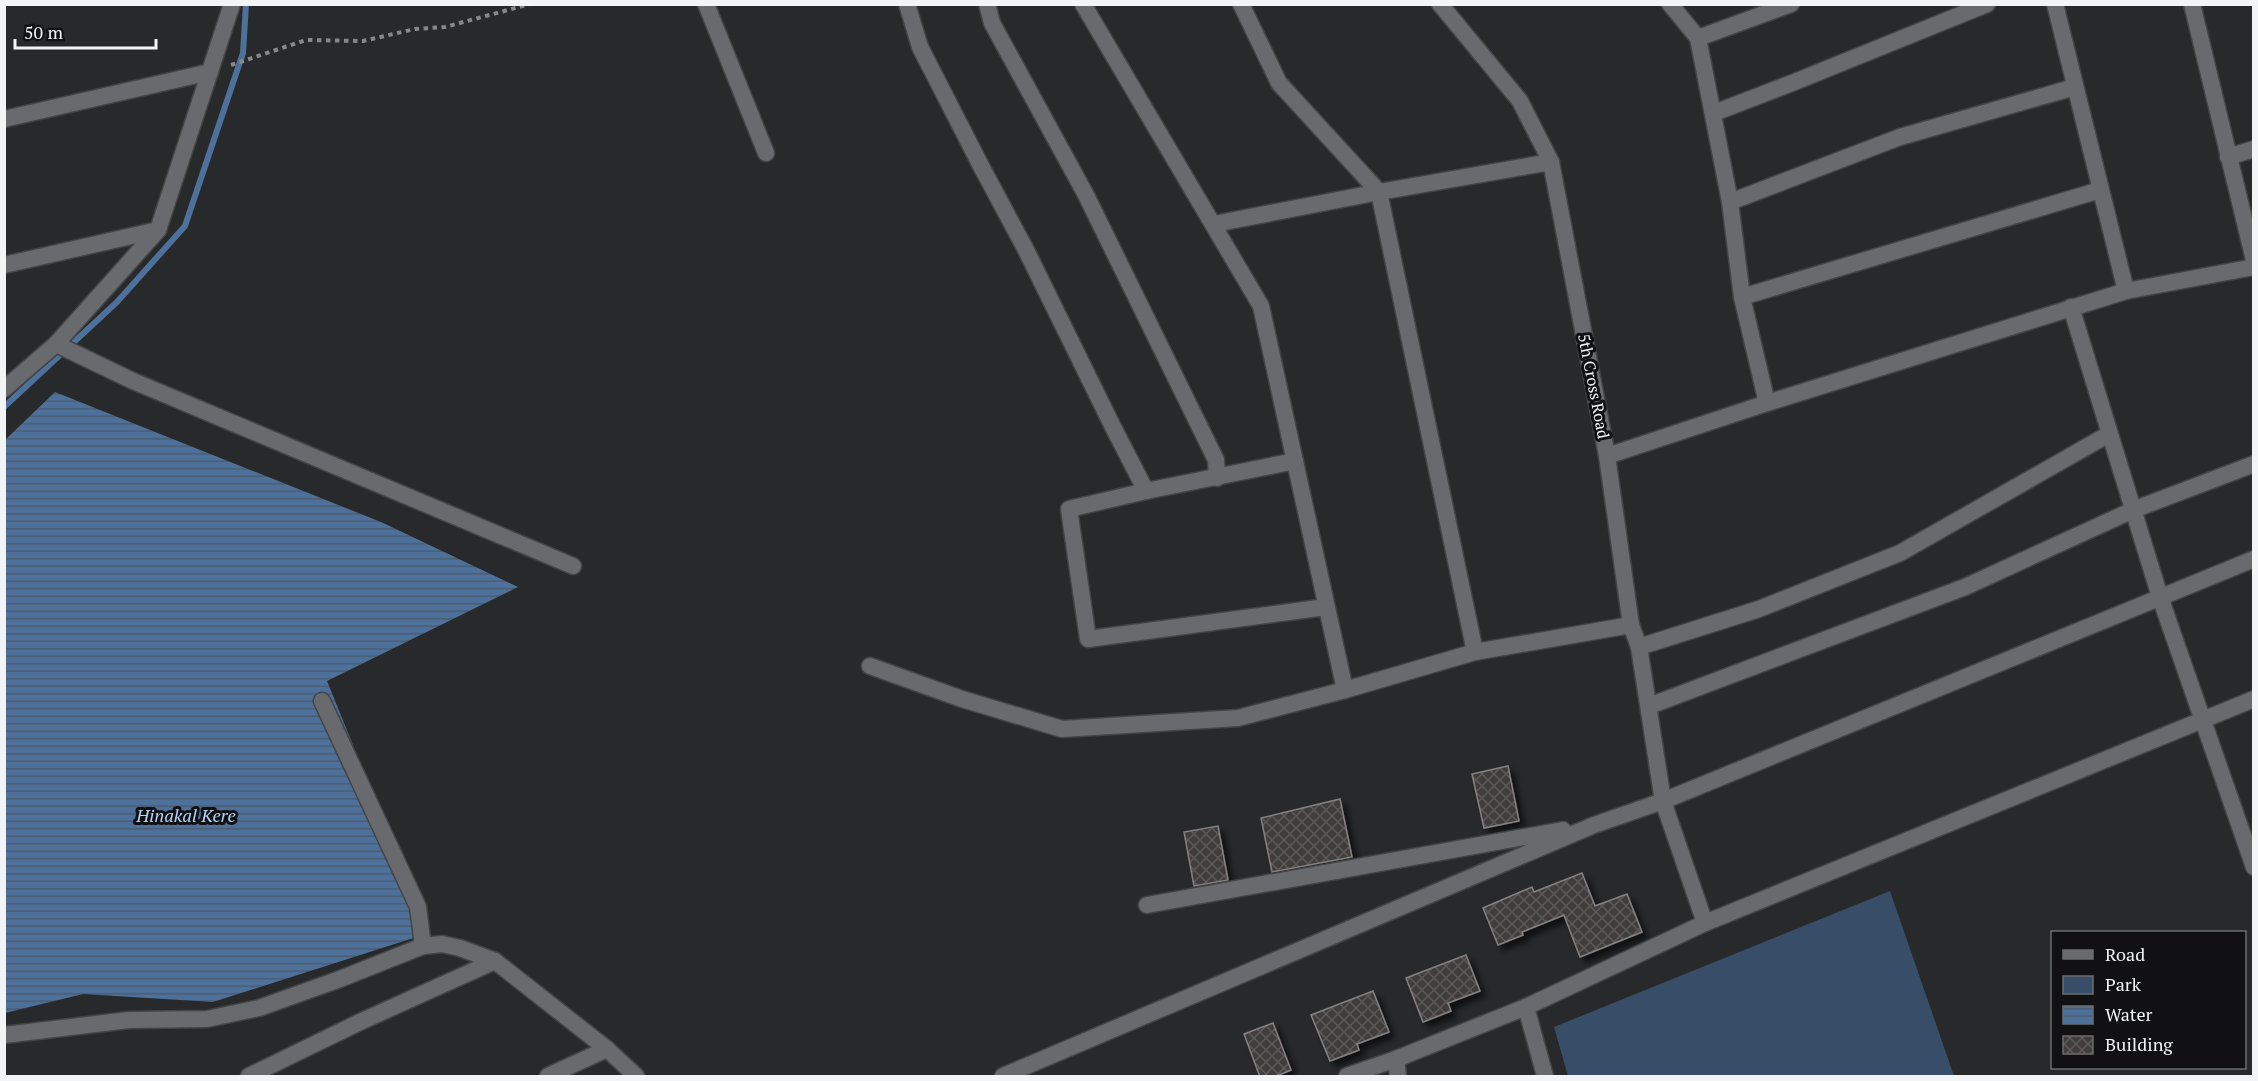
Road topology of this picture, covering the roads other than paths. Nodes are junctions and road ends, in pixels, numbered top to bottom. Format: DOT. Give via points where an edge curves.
graph roads {
  1 [pos="232,4"];
  2 [pos="706,4"];
  3 [pos="907,4"];
  4 [pos="987,4"];
  5 [pos="1083,4"];
  6 [pos="1240,4"];
  7 [pos="1440,4"];
  8 [pos="1670,4"];
  9 [pos="1791,4"];
  10 [pos="1986,4"];
  11 [pos="2055,4"];
  12 [pos="2192,4"];
  13 [pos="1698,38"];
  14 [pos="210,72"];
  15 [pos="2075,87"];
  16 [pos="1714,113"];
  17 [pos="4,119"];
  18 [pos="2253,149"];
  19 [pos="766,153"];
  20 [pos="2228,157"];
  21 [pos="1551,162"];
  22 [pos="2100,190"];
  23 [pos="1379,192"];
  24 [pos="1730,202"];
  25 [pos="1214,224"];
  26 [pos="158,230"];
  27 [pos="2253,260"];
  28 [pos="4,265"];
  29 [pos="2253,267"];
  30 [pos="2126,291"];
  31 [pos="1742,297"];
  32 [pos="2071,307"];
  33 [pos="56,344"];
  34 [pos="4,389"];
  35 [pos="1767,403"];
  36 [pos="2109,434"];
  37 [pos="1607,456"];
  38 [pos="1294,461"];
  39 [pos="2253,464"];
  40 [pos="1217,478"];
  41 [pos="1146,491"];
  42 [pos="2133,510"];
  43 [pos="2253,559"];
  44 [pos="573,566"];
  45 [pos="2160,597"];
  46 [pos="1326,607"];
  47 [pos="1631,625"];
  48 [pos="1639,647"];
  49 [pos="1475,652"];
  50 [pos="870,666"];
  51 [pos="1345,690"];
  52 [pos="2253,699"];
  53 [pos="322,701"];
  54 [pos="1649,706"];
  55 [pos="2201,719"];
  56 [pos="1663,801"];
  57 [pos="1594,825"];
  58 [pos="2253,867"];
  59 [pos="1148,905"];
  60 [pos="1705,923"];
  61 [pos="423,946"];
  62 [pos="495,961"];
  63 [pos="1526,1007"];
  64 [pos="4,1035"];
  65 [pos="607,1049"];
  66 [pos="1396,1059"];
  67 [pos="249,1077"];
  68 [pos="548,1077"];
  69 [pos="636,1077"];
  70 [pos="1003,1077"];
  71 [pos="1347,1077"];
  72 [pos="1398,1077"];
  73 [pos="1545,1077"];
  1 -- 14 [label="street"];
  2 -- 19 [label="street"];
  3 -- 41 [label="street" via="920,47"];
  4 -- 40 [label="street" via="992,23 1086,195 1216,460"];
  5 -- 25 [label="street"];
  6 -- 23 [label="street" via="1279,83"];
  7 -- 21 [label="street, 5th Cross Road" via="1520,101"];
  8 -- 13 [label="street"];
  9 -- 13 [label="street"];
  10 -- 16 [label="street"];
  11 -- 15 [label="street"];
  12 -- 20 [label="street"];
  13 -- 16 [label="street"];
  14 -- 17 [label="street"];
  14 -- 26 [label="street"];
  15 -- 22 [label="street"];
  15 -- 24 [label="street" via="1900,137"];
  16 -- 24 [label="street"];
  18 -- 20 [label="street"];
  20 -- 27 [label="street"];
  21 -- 23 [label="street"];
  21 -- 37 [label="street, 5th Cross Road"];
  22 -- 30 [label="street"];
  22 -- 31 [label="street"];
  23 -- 25 [label="street"];
  23 -- 49 [label="street"];
  24 -- 31 [label="street"];
  25 -- 38 [label="street" via="1261,306"];
  26 -- 28 [label="street"];
  26 -- 33 [label="street"];
  29 -- 30 [label="street"];
  30 -- 32 [label="street"];
  31 -- 35 [label="street"];
  32 -- 35 [label="street"];
  32 -- 36 [label="street"];
  33 -- 34 [label="street"];
  33 -- 44 [label="street" via="134,381"];
  35 -- 37 [label="street"];
  36 -- 42 [label="street"];
  36 -- 48 [label="street" via="1900,553 1760,609"];
  37 -- 47 [label="street, 5th Cross Road"];
  38 -- 40 [label="street"];
  38 -- 46 [label="street"];
  39 -- 42 [label="street"];
  40 -- 41 [label="street"];
  41 -- 46 [label="street" via="1069,509 1088,639"];
  42 -- 45 [label="street"];
  42 -- 54 [label="street" via="1965,587"];
  43 -- 45 [label="street"];
  45 -- 55 [label="street"];
  45 -- 56 [label="street"];
  46 -- 51 [label="street"];
  47 -- 48 [label="street, 5th Cross Road"];
  47 -- 49 [label="street"];
  48 -- 54 [label="street, 5th Cross Road"];
  49 -- 51 [label="street"];
  50 -- 51 [label="street" via="1062,729 1238,718"];
  52 -- 55 [label="street"];
  53 -- 61 [label="street" via="418,907"];
  54 -- 56 [label="street, 5th Cross Road"];
  55 -- 58 [label="street"];
  55 -- 60 [label="street"];
  56 -- 57 [label="street"];
  56 -- 60 [label="street, 5th Cross Road"];
  57 -- 59 [label="street"];
  57 -- 70 [label="street"];
  60 -- 63 [label="street"];
  61 -- 62 [label="street" via="442,944"];
  61 -- 64 [label="street" via="249,1010 207,1019 129,1020"];
  62 -- 65 [label="street"];
  62 -- 67 [label="street"];
  63 -- 66 [label="street"];
  63 -- 73 [label="street"];
  65 -- 68 [label="street"];
  65 -- 69 [label="street"];
  66 -- 71 [label="street"];
  66 -- 72 [label="street"];
}
